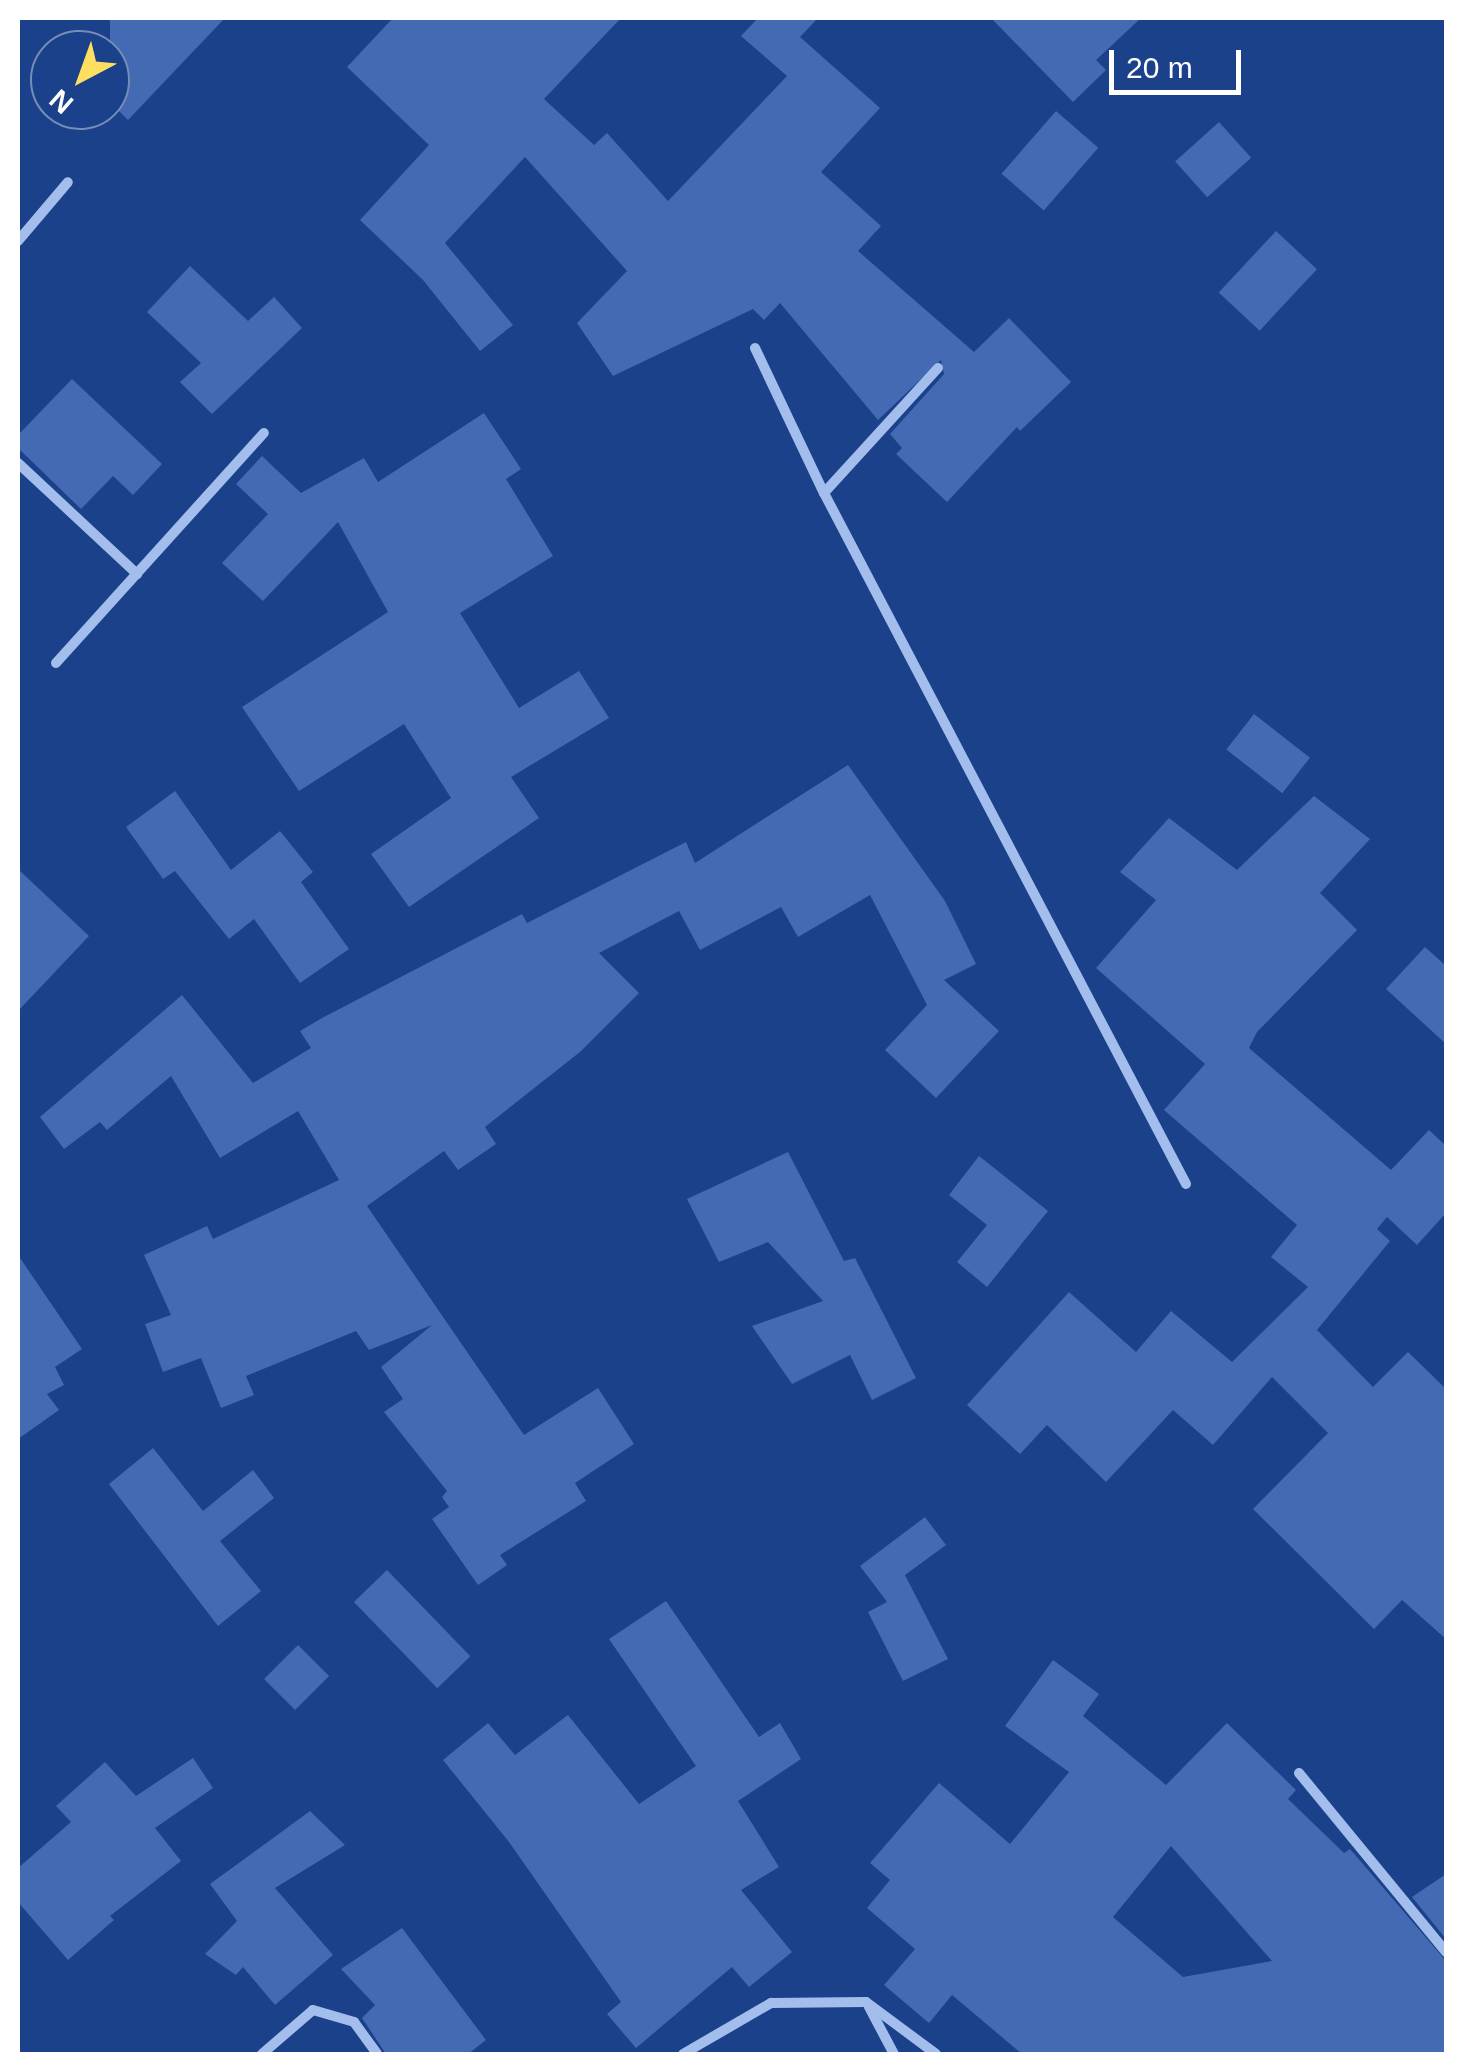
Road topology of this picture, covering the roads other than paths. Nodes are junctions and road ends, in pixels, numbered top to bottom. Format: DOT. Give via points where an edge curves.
graph roads {
  1 [pos="68,182"];
  2 [pos="18,240"];
  3 [pos="755,348"];
  4 [pos="938,368"];
  5 [pos="264,433"];
  6 [pos="18,463"];
  7 [pos="824,493"];
  8 [pos="137,574"];
  9 [pos="56,662"];
  10 [pos="1186,1184"];
  11 [pos="1299,1772"];
  12 [pos="1446,1952"];
  13 [pos="866,2002"];
  14 [pos="262,2054"];
  15 [pos="377,2054"];
  16 [pos="683,2054"];
  17 [pos="894,2054"];
  18 [pos="936,2054"];
  1 -- 2 [label="street"];
  3 -- 7 [label="street"];
  4 -- 7 [label="street"];
  5 -- 8 [label="street"];
  6 -- 8 [label="street"];
  7 -- 10 [label="street"];
  8 -- 9 [label="street"];
  11 -- 12 [label="street"];
  13 -- 16 [label="street" via="771,2003"];
  13 -- 17 [label="street"];
  13 -- 18 [label="street"];
  14 -- 15 [label="street" via="313,2010 354,2022"];
}
